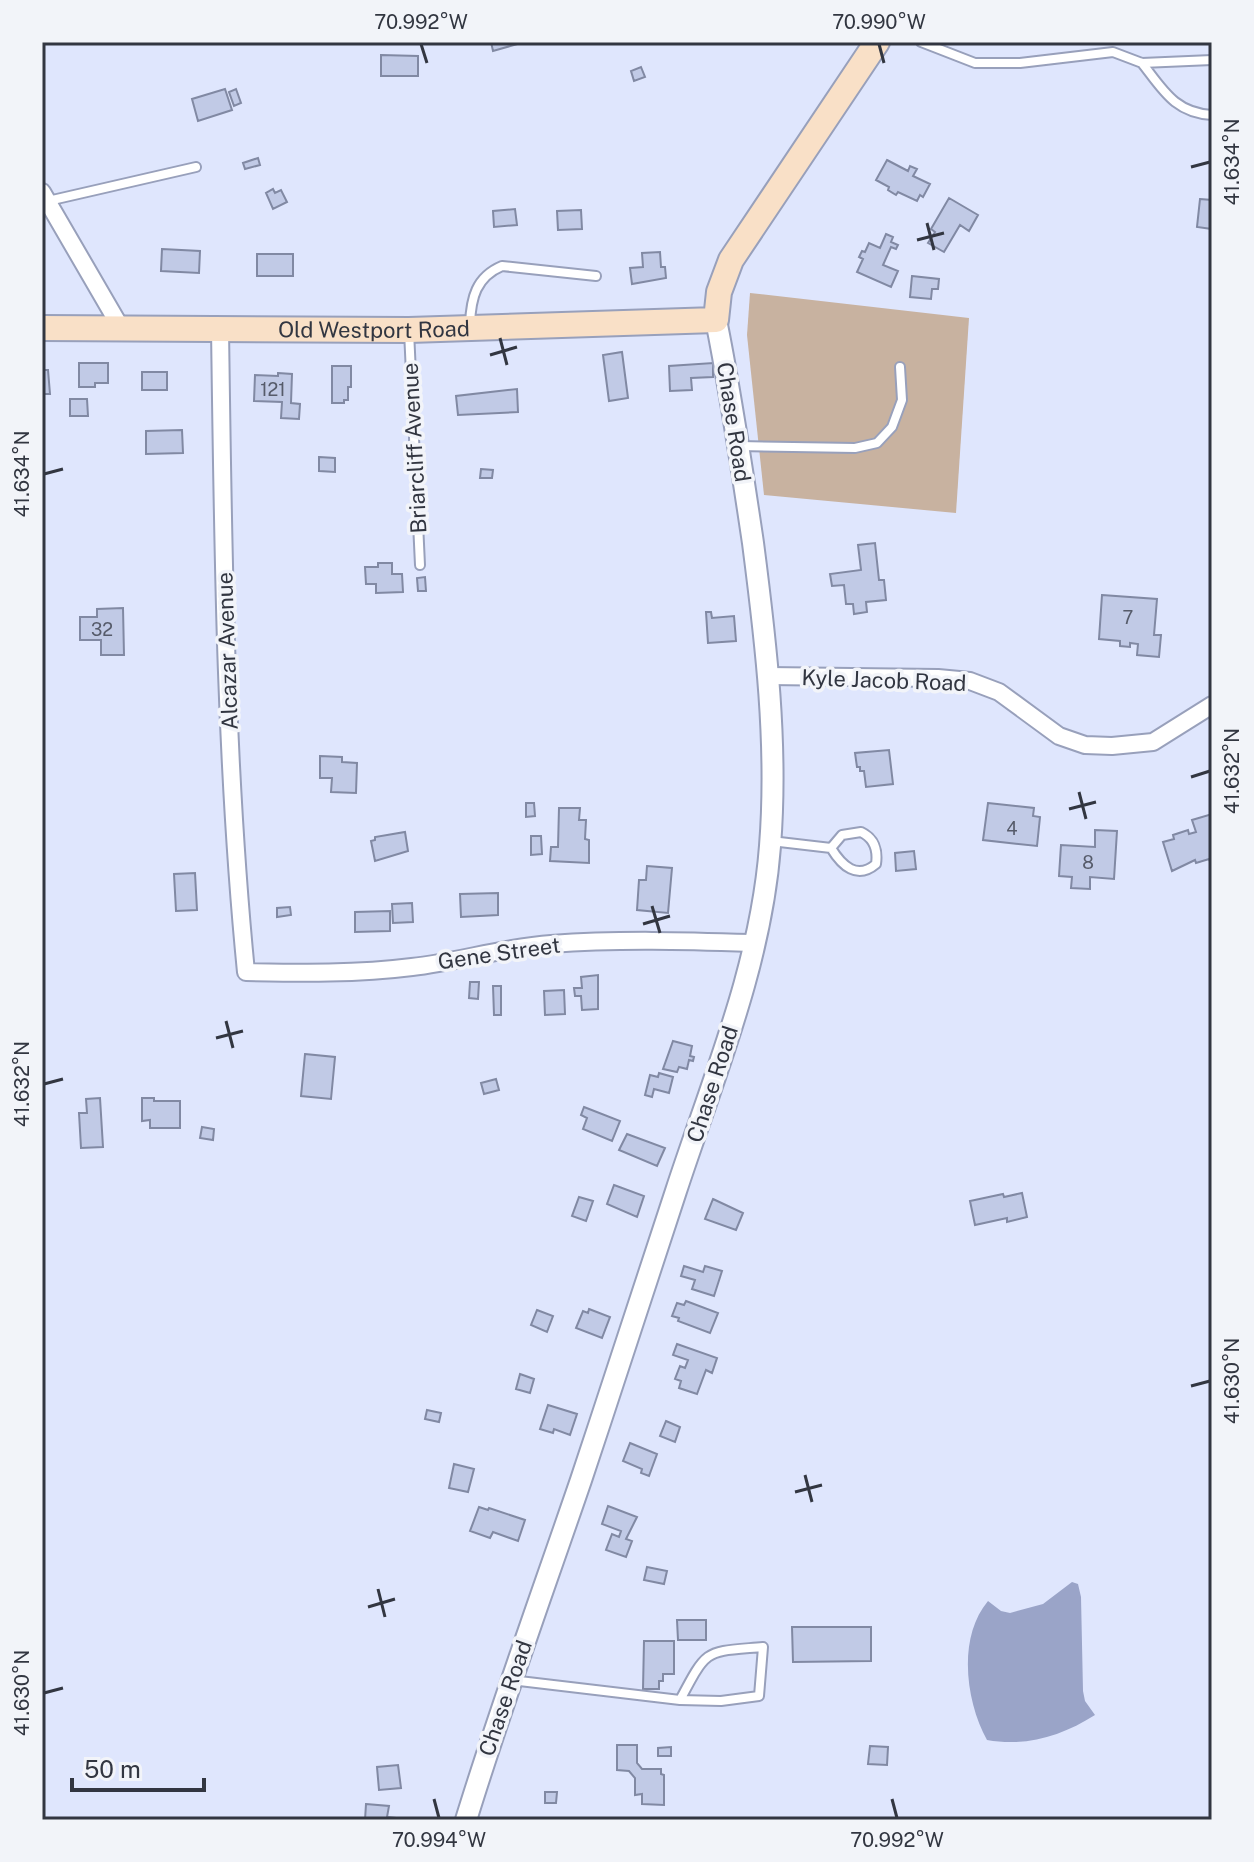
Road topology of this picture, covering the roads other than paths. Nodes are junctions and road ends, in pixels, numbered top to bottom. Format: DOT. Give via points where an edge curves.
graph roads {
  1 [pos="877,42"];
  2 [pos="921,42"];
  3 [pos="1212,60"];
  4 [pos="1142,63"];
  5 [pos="1212,115"];
  6 [pos="196,167"];
  7 [pos="45,197"];
  8 [pos="596,276"];
  9 [pos="716,320"];
  10 [pos="42,328"];
  11 [pos="121,328"];
  12 [pos="220,328"];
  13 [pos="470,328"];
  14 [pos="409,330"];
  15 [pos="900,367"];
  16 [pos="738,446"];
  17 [pos="420,565"];
  18 [pos="767,676"];
  19 [pos="1212,705"];
  20 [pos="770,841"];
  21 [pos="831,848"];
  22 [pos="753,943"];
  23 [pos="246,972"];
  24 [pos="510,1680"];
  25 [pos="680,1700"];
  26 [pos="466,1820"];
  1 -- 9 [label="main road" via="731,260"];
  2 -- 4 [label="lane" via="975,63 1113,52"];
  3 -- 4 [label="lane"];
  4 -- 5 [label="lane" via="1177,105 1190,113"];
  6 -- 7 [label="lane"];
  7 -- 11 [label="street"];
  8 -- 13 [label="lane" via="502,266 480,282 471,298"];
  9 -- 13 [label="main road, Old Westport Road"];
  9 -- 16 [label="street, Chase Road"];
  10 -- 11 [label="main road, Old Westport Road"];
  11 -- 12 [label="main road, Old Westport Road"];
  12 -- 14 [label="main road, Old Westport Road"];
  12 -- 23 [label="street, Alcazar Avenue" via="235,858"];
  13 -- 14 [label="main road, Old Westport Road"];
  14 -- 17 [label="lane, Briarcliff Avenue"];
  15 -- 16 [label="lane" via="902,400 892,427 877,443 855,448"];
  16 -- 18 [label="street, Chase Road"];
  18 -- 19 [label="street, Kyle Jacob Road" via="970,681 999,692 1059,736 1085,745 1153,742"];
  18 -- 20 [label="street, Chase Road" via="772,726"];
  20 -- 21 [label="lane"];
  20 -- 22 [label="street, Chase Road"];
  21 -- 21 [label="lane" via="852,870 876,864 873,842 861,832 842,835"];
  22 -- 23 [label="street, Gene Street" via="548,944 399,969"];
  22 -- 24 [label="street, Chase Road" via="722,1059"];
  24 -- 25 [label="lane"];
  24 -- 26 [label="street, Chase Road"];
  25 -- 25 [label="lane" via="709,1654 763,1647 759,1696"];
}
